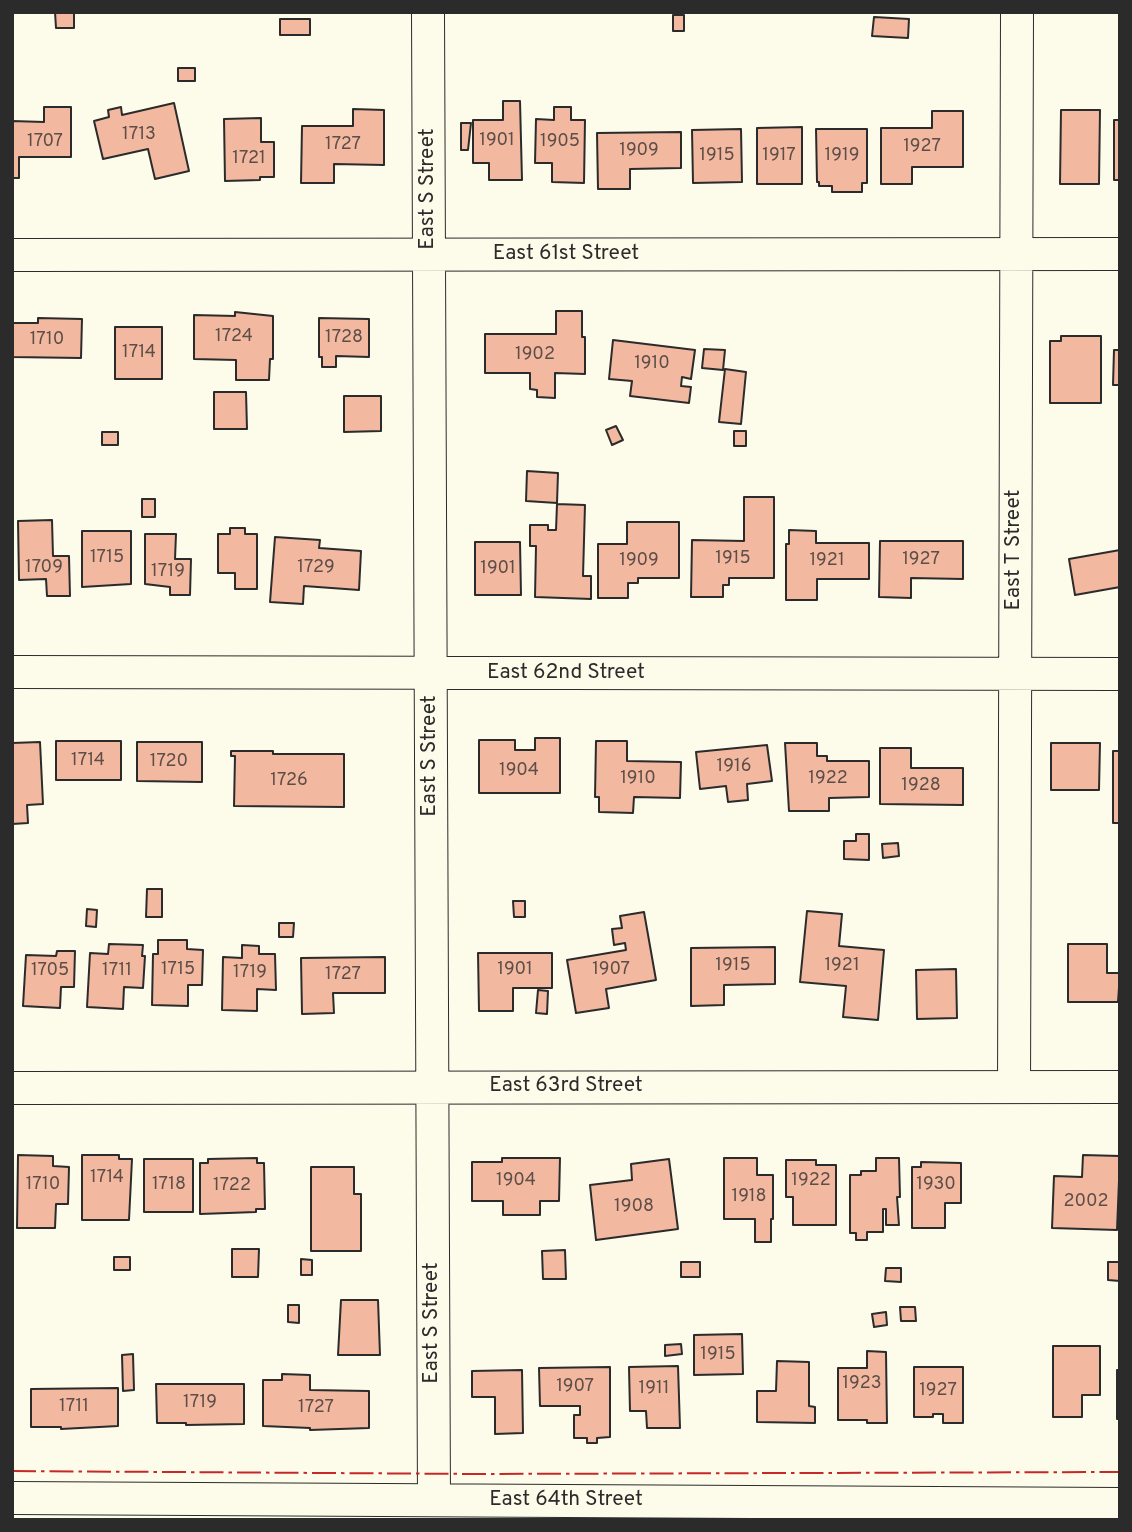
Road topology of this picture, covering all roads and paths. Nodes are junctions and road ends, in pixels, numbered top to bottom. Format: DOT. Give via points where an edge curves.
graph roads {
  1 [pos="428,12"];
  2 [pos="1017,12"];
  3 [pos="1120,254"];
  4 [pos="429,255"];
  5 [pos="1016,255"];
  6 [pos="12,256"];
  7 [pos="12,672"];
  8 [pos="431,674"];
  9 [pos="1015,674"];
  10 [pos="1120,674"];
  11 [pos="432,1087"];
  12 [pos="1014,1087"];
  13 [pos="1120,1087"];
  14 [pos="12,1088"];
  15 [pos="12,1498"];
  16 [pos="433,1500"];
  17 [pos="1120,1504"];
  1 -- 4 [label="street, East S Street"];
  2 -- 5 [label="street, East T Street"];
  3 -- 5 [label="street, East 61st Street"];
  4 -- 5 [label="street, East 61st Street"];
  4 -- 6 [label="street, East 61st Street"];
  4 -- 8 [label="street, East S Street"];
  5 -- 9 [label="street, East T Street"];
  7 -- 8 [label="street, East 62nd Street"];
  8 -- 9 [label="street, East 62nd Street"];
  8 -- 11 [label="street, East S Street"];
  9 -- 10 [label="street, East 62nd Street"];
  9 -- 12 [label="street, East T Street"];
  11 -- 12 [label="street, East 63rd Street"];
  11 -- 14 [label="street, East 63rd Street"];
  11 -- 16 [label="street, East S Street"];
  12 -- 13 [label="street, East 63rd Street"];
  15 -- 16 [label="street, East 64th Street"];
  16 -- 17 [label="street, East 64th Street"];
}
